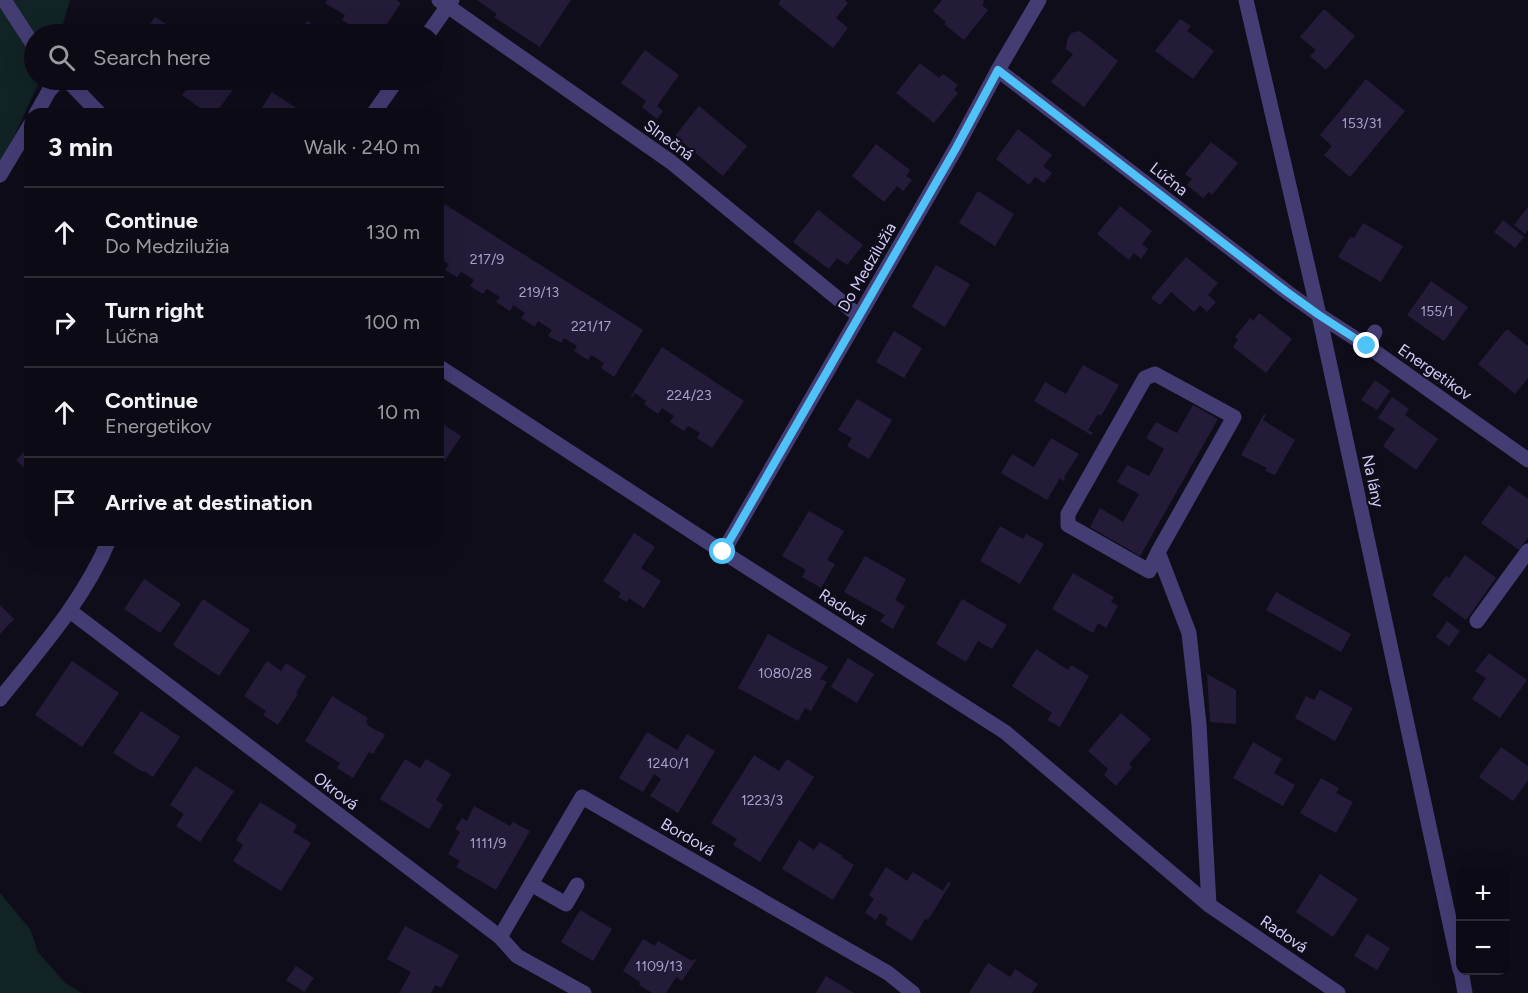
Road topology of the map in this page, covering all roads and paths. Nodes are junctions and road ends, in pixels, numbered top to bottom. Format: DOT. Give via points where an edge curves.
graph roads {
  1 [pos="4,0"];
  2 [pos="1039,0"];
  3 [pos="1246,0"];
  4 [pos="446,2"];
  5 [pos="434,24"];
  6 [pos="24,31"];
  7 [pos="998,70"];
  8 [pos="51,90"];
  9 [pos="77,90"];
  10 [pos="390,90"];
  11 [pos="40,108"];
  12 [pos="94,108"];
  13 [pos="377,108"];
  14 [pos="24,135"];
  15 [pos="0,175"];
  16 [pos="1319,315"];
  17 [pos="859,316"];
  18 [pos="1375,332"];
  19 [pos="1367,346"];
  20 [pos="444,370"];
  21 [pos="1528,460"];
  22 [pos="107,546"];
  23 [pos="1528,550"];
  24 [pos="723,552"];
  25 [pos="1158,552"];
  26 [pos="70,611"];
  27 [pos="1477,621"];
  28 [pos="0,699"];
  29 [pos="531,884"];
  30 [pos="577,885"];
  31 [pos="1209,905"];
  32 [pos="500,937"];
  33 [pos="1456,947"];
  34 [pos="1462,975"];
  35 [pos="584,993"];
  36 [pos="913,993"];
  37 [pos="1338,993"];
  38 [pos="1465,993"];
  1 -- 6 [label="street"];
  2 -- 7 [label="street, Do Medzilužia"];
  3 -- 16 [label="street, Na lány"];
  4 -- 5 [label="street"];
  4 -- 17 [label="street, Slnečná" via="671,162"];
  7 -- 16 [label="street, Lúčna"];
  7 -- 17 [label="street, Do Medzilužia"];
  8 -- 11 [label="street"];
  9 -- 12 [label="street"];
  10 -- 13 [label="street"];
  14 -- 15 [label="street"];
  16 -- 19 [label="street, Energetikov"];
  16 -- 33 [label="street, Na lány"];
  17 -- 24 [label="street, Do Medzilužia"];
  18 -- 19 [label="street"];
  19 -- 21 [label="street, Energetikov"];
  20 -- 24 [label="street, Radová"];
  22 -- 26 [label="street"];
  23 -- 27 [label="street"];
  24 -- 31 [label="street, Radová" via="1005,732"];
  25 -- 25 [label="street" via="1234,417 1155,374 1145,378 1068,514 1068,525 1149,571"];
  25 -- 31 [label="street" via="1189,633 1199,724"];
  26 -- 28 [label="street"];
  26 -- 32 [label="street, Okrová"];
  29 -- 30 [label="street" via="566,904"];
  29 -- 32 [label="street, Bordová"];
  29 -- 36 [label="street, Bordová" via="582,797 888,973"];
  31 -- 37 [label="street, Radová"];
  32 -- 35 [label="street, Okrová" via="517,956"];
  34 -- 38 [label="street, Na lány"];
}
